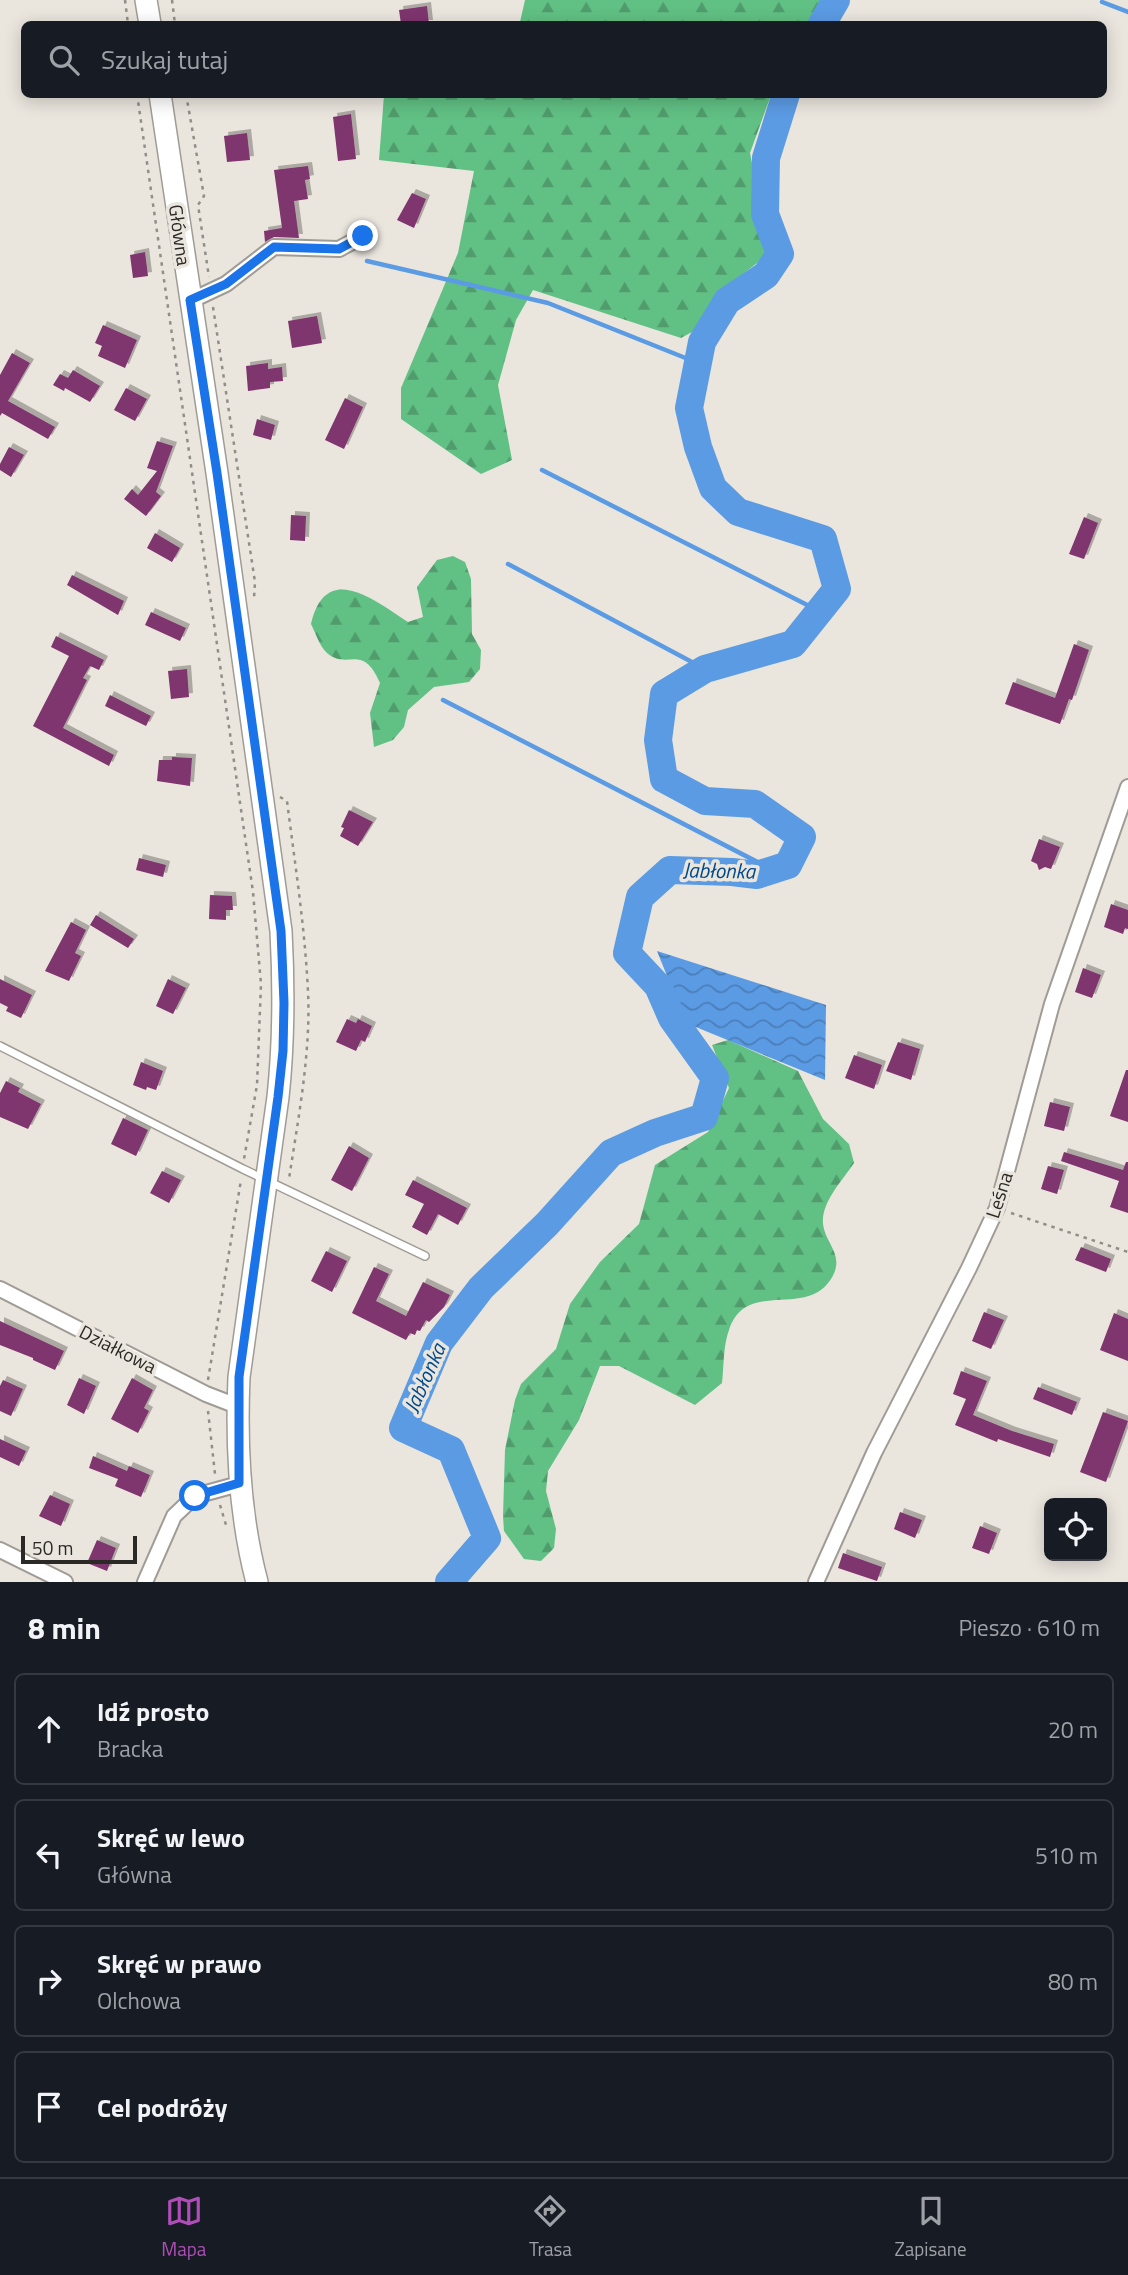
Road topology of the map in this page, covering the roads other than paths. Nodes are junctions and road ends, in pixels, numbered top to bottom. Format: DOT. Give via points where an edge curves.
graph roads {
  1 [pos="146,0"];
  2 [pos="150,21"];
  3 [pos="161,98"];
  4 [pos="363,236"];
  5 [pos="190,300"];
  6 [pos="1128,787"];
  7 [pos="0,1046"];
  8 [pos="266,1180"];
  9 [pos="425,1256"];
  10 [pos="0,1289"];
  11 [pos="237,1406"];
  12 [pos="239,1483"];
  13 [pos="0,1550"];
  14 [pos="65,1582"];
  15 [pos="145,1582"];
  16 [pos="257,1582"];
  17 [pos="816,1582"];
  1 -- 2 [label="main road"];
  3 -- 5 [label="main road, Główna"];
  4 -- 5 [label="street" via="339,249 274,247 226,284"];
  5 -- 8 [label="main road, Główna" via="281,931 283,1051"];
  6 -- 17 [label="street, Leśna" via="1052,1004 997,1208 874,1452"];
  7 -- 8 [label="lane"];
  8 -- 9 [label="lane"];
  8 -- 11 [label="main road, Główna"];
  10 -- 11 [label="street, Działkowa"];
  11 -- 12 [label="main road, Główna"];
  12 -- 15 [label="street" via="195,1496 174,1516"];
  12 -- 16 [label="main road, Główna"];
  13 -- 14 [label="street"];
}
